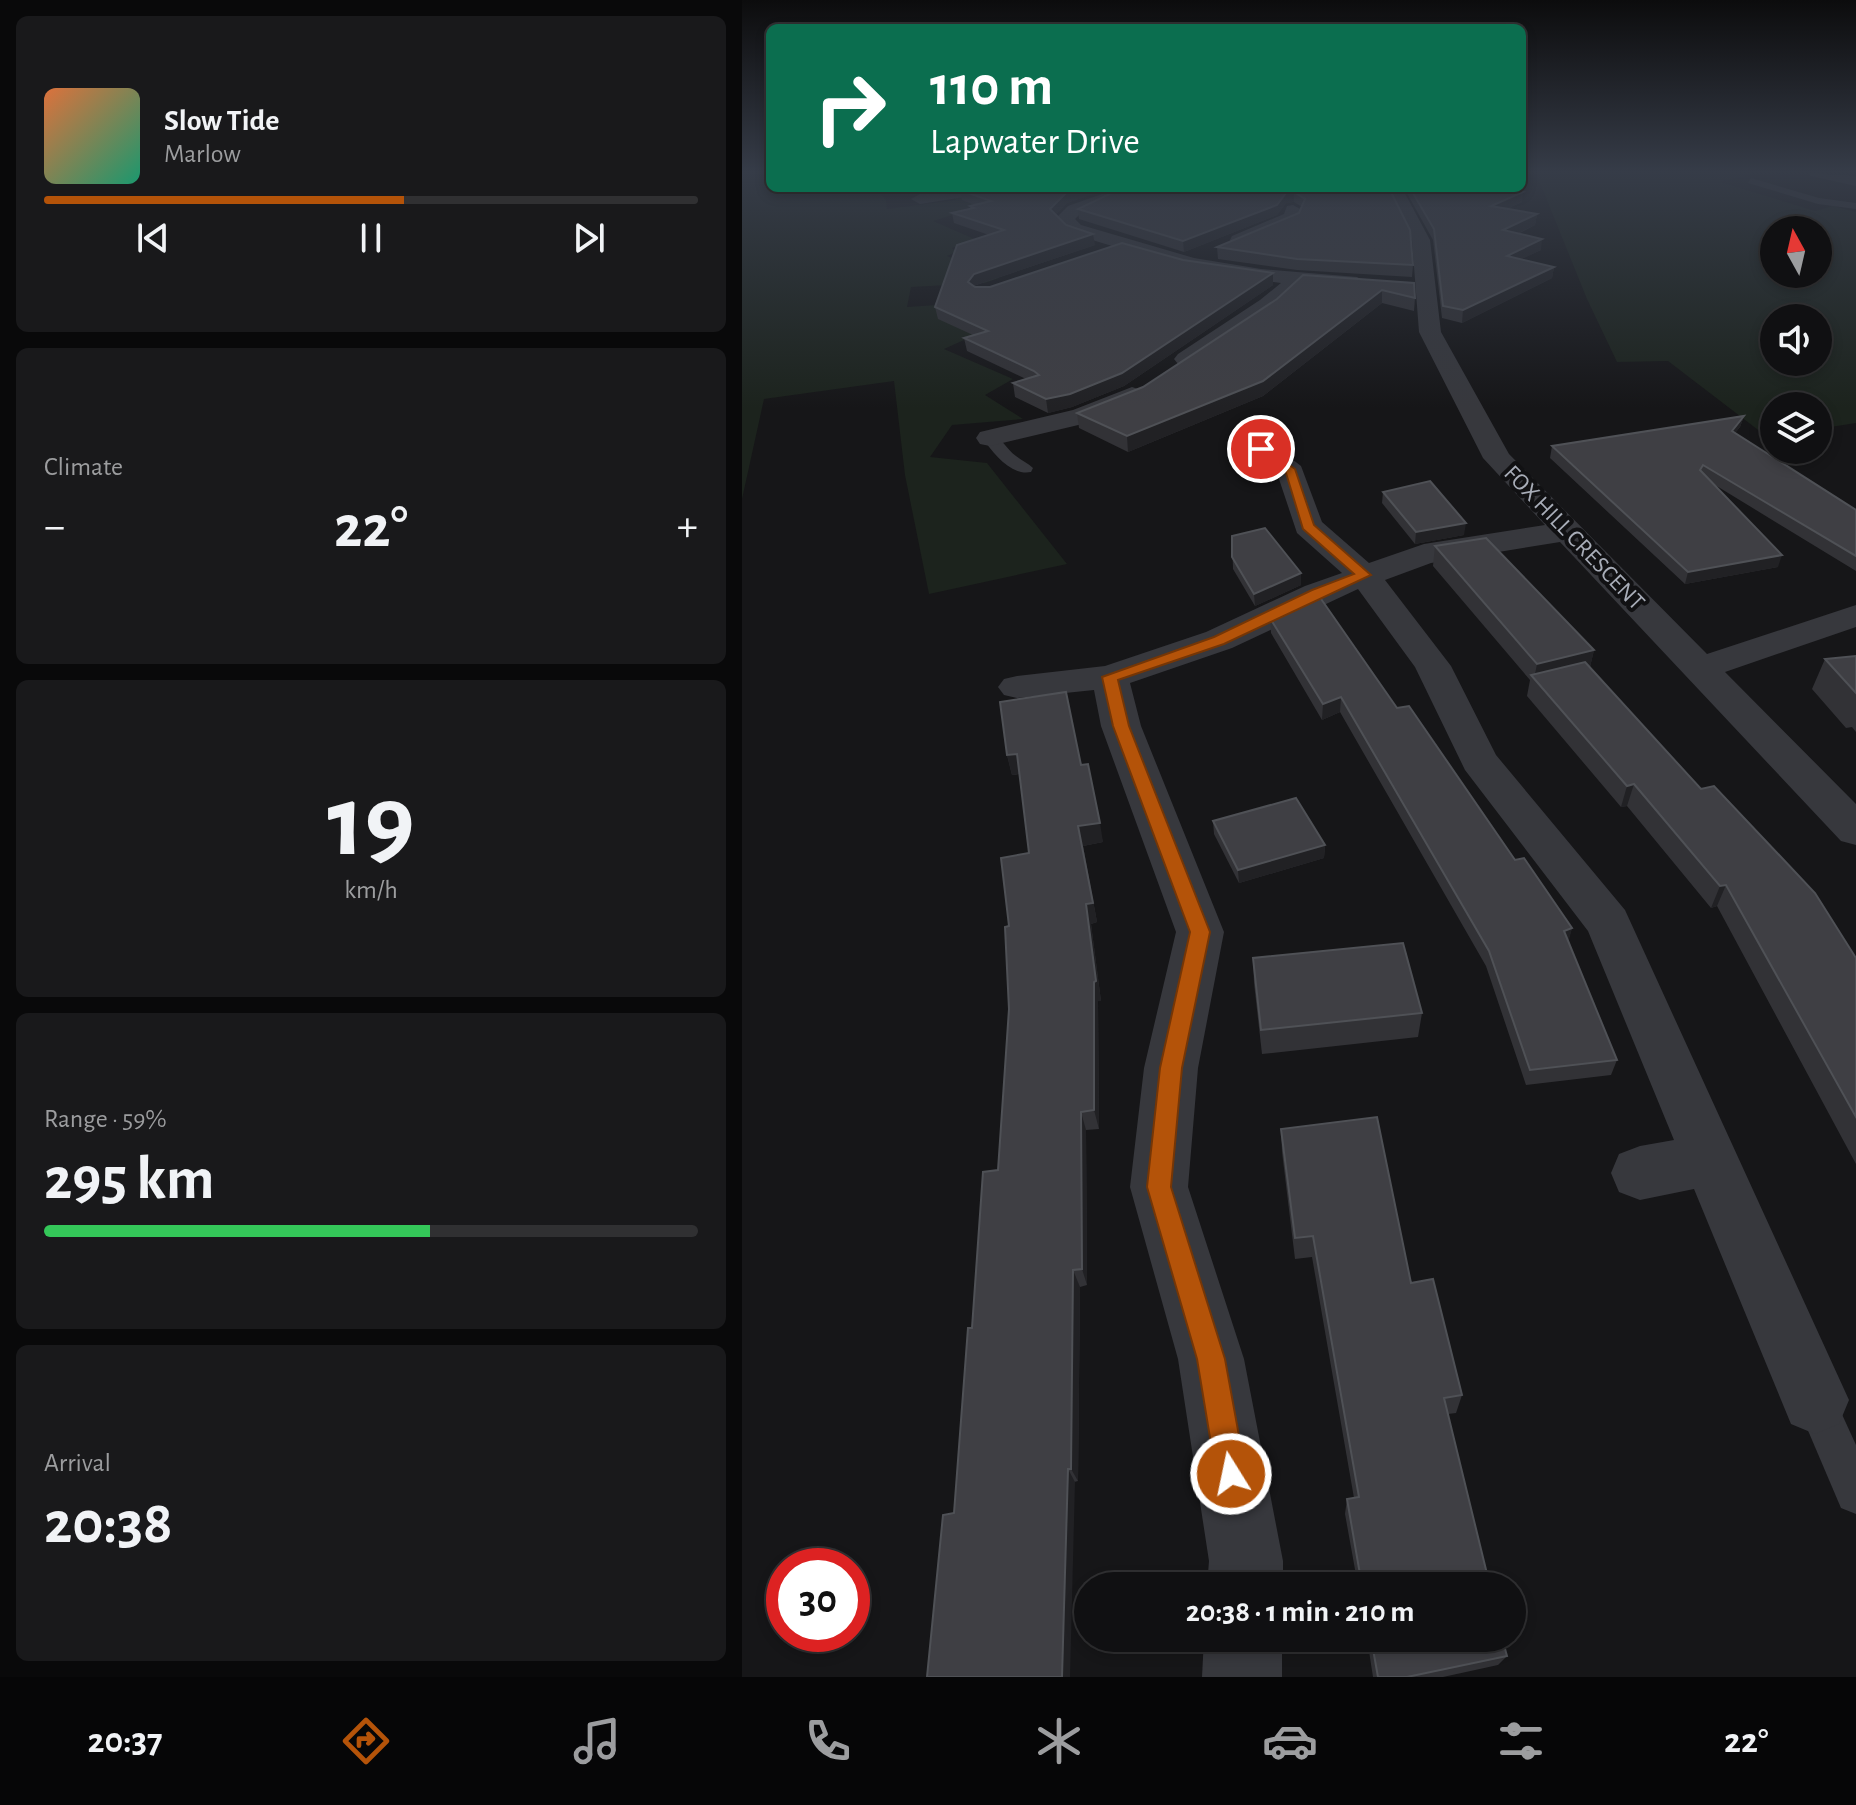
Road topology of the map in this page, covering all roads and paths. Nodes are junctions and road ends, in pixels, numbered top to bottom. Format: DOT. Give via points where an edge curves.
graph roads {
  1 [pos="1102,251"];
  2 [pos="1145,251"];
  3 [pos="1211,251"];
  4 [pos="1419,251"];
  5 [pos="1093,254"];
  6 [pos="1185,262"];
  7 [pos="1297,279"];
  8 [pos="1375,284"];
  9 [pos="990,438"];
  10 [pos="1261,449"];
  11 [pos="1025,468"];
  12 [pos="1568,531"];
  13 [pos="1364,575"];
  14 [pos="1856,615"];
  15 [pos="1701,668"];
  16 [pos="1110,677"];
  17 [pos="1017,687"];
  18 [pos="1856,830"];
  19 [pos="1709,1160"];
  20 [pos="1640,1173"];
  21 [pos="1815,1400"];
  22 [pos="1856,1493"];
  23 [pos="1246,1572"];
  24 [pos="1243,1652"];
  25 [pos="1242,1677"];
  1 -- 5 [label="street"];
  2 -- 6 [label="street"];
  3 -- 6 [label="street"];
  4 -- 12 [label="street, FOX HILL CRESCENT" via="1414,286 1430,332 1476,423 1497,458"];
  6 -- 7 [label="street"];
  7 -- 8 [label="street"];
  7 -- 9 [label="street" via="1268,305 1134,394 1082,416"];
  9 -- 11 [label="lane"];
  10 -- 13 [label="street" via="1303,470 1308,526"];
  12 -- 13 [label="street" via="1424,554"];
  12 -- 15 [label="street, FOX HILL CRESCENT"];
  13 -- 16 [label="street" via="1219,640"];
  13 -- 19 [label="street" via="1433,666 1479,761 1608,923"];
  14 -- 15 [label="street"];
  15 -- 18 [label="street, FOX HILL CRESCENT"];
  16 -- 17 [label="street"];
  16 -- 23 [label="street" via="1121,726 1200,932 1171,1068 1159,1187 1211,1359"];
  19 -- 20 [label="street"];
  19 -- 21 [label="street"];
  21 -- 22 [label="lane"];
  24 -- 25 [label="street"];
}
